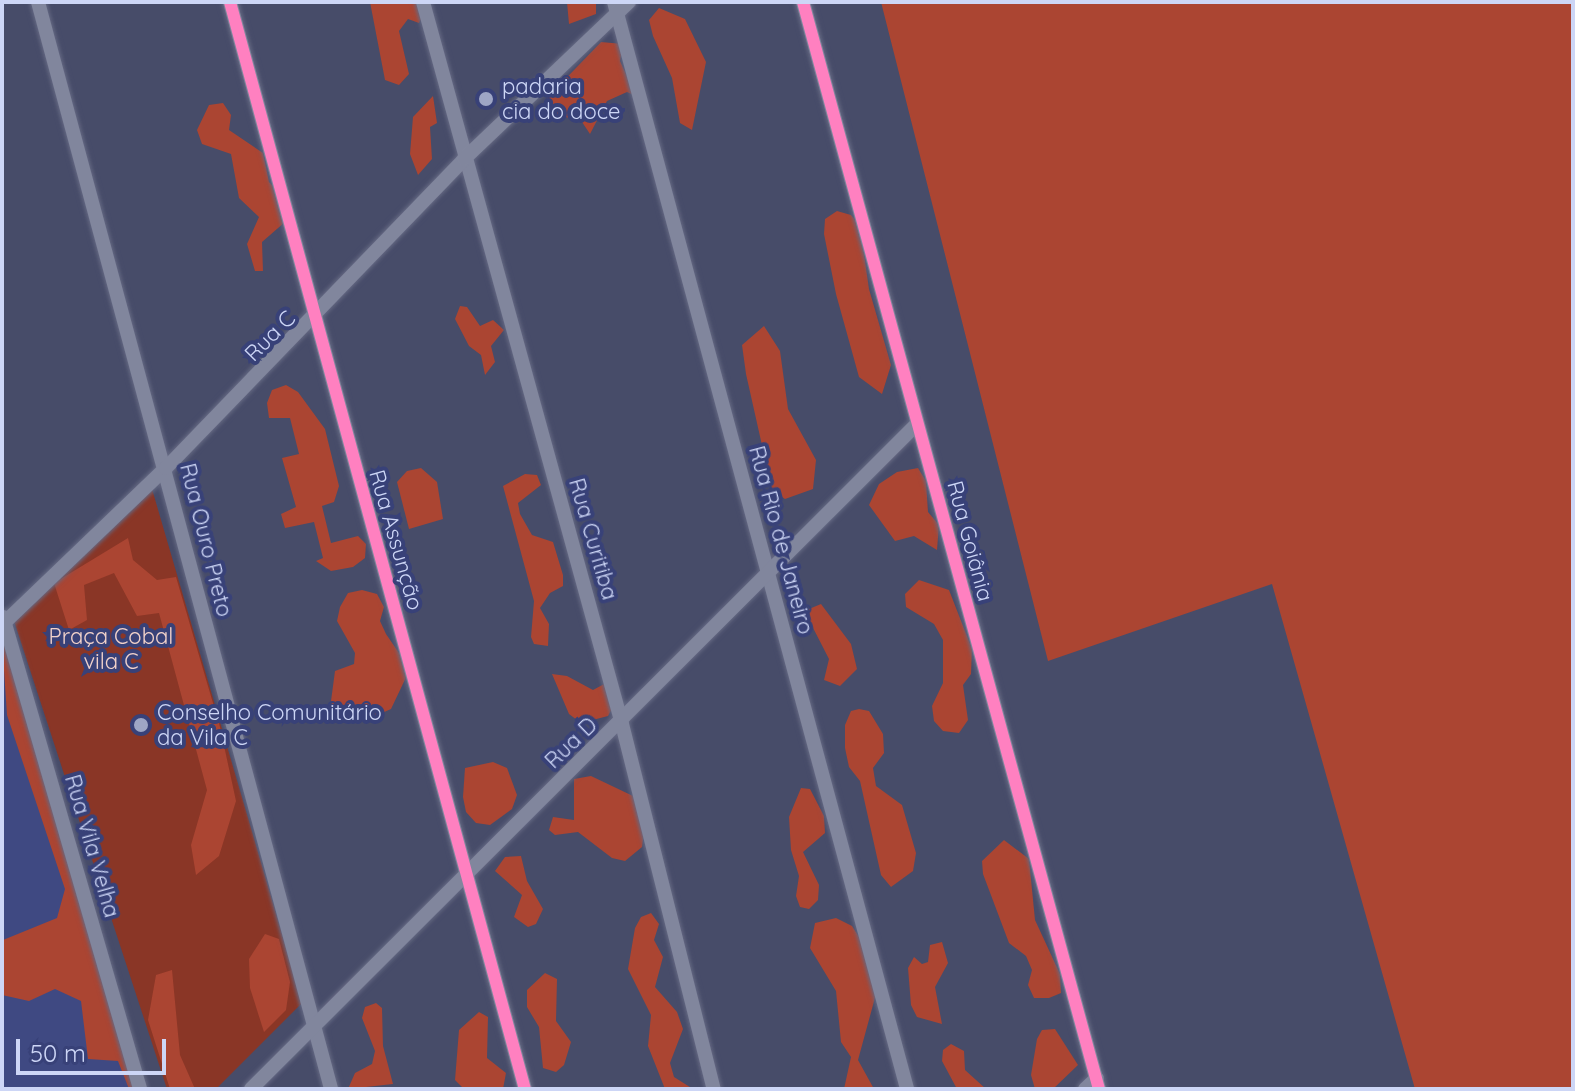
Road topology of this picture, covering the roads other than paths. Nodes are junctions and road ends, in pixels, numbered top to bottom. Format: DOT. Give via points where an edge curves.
graph roads {
  1 [pos="38,2"];
  2 [pos="230,2"];
  3 [pos="423,2"];
  4 [pos="629,2"];
  5 [pos="803,2"];
  6 [pos="616,8"];
  7 [pos="464,159"];
  8 [pos="313,320"];
  9 [pos="917,424"];
  10 [pos="166,468"];
  11 [pos="768,574"];
  12 [pos="3,621"];
  13 [pos="622,724"];
  14 [pos="469,873"];
  15 [pos="314,1023"];
  16 [pos="1098,1084"];
  17 [pos="140,1089"];
  18 [pos="251,1089"];
  19 [pos="331,1089"];
  20 [pos="525,1089"];
  21 [pos="714,1089"];
  22 [pos="907,1089"];
  23 [pos="1085,1089"];
  1 -- 10 [label="street, Rua Ouro Preto"];
  2 -- 8 [label="street, Rua Assunção"];
  3 -- 7 [label="street, Rua Curitiba"];
  4 -- 6 [label="street, Rua C"];
  5 -- 9 [label="street, Rua Goiânia"];
  6 -- 7 [label="street, Rua C"];
  6 -- 11 [label="street, Rua Rio de Janeiro"];
  7 -- 8 [label="street, Rua C"];
  7 -- 13 [label="street, Rua Curitiba"];
  8 -- 10 [label="street, Rua C"];
  8 -- 14 [label="street, Rua Assunção"];
  9 -- 11 [label="street, Rua D"];
  9 -- 16 [label="street, Rua Goiânia"];
  10 -- 12 [label="street, Rua C"];
  10 -- 15 [label="street, Rua Ouro Preto" via="213,663"];
  11 -- 13 [label="street, Rua D"];
  11 -- 22 [label="street, Rua Rio de Janeiro"];
  12 -- 17 [label="street, Rua Vila Velha"];
  13 -- 14 [label="street, Rua D"];
  13 -- 21 [label="street, Rua Curitiba"];
  14 -- 15 [label="street, Rua D"];
  14 -- 20 [label="street, Rua Assunção"];
  15 -- 18 [label="street, Rua D"];
  15 -- 19 [label="street, Rua Ouro Preto"];
  16 -- 23 [label="street"];
}
